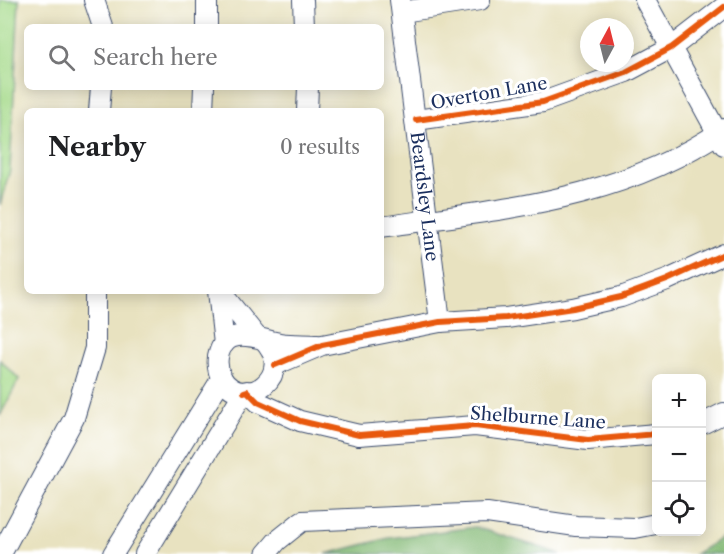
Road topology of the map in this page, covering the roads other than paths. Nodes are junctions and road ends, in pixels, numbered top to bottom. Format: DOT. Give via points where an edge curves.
graph roads {
  1 [pos="94,0"];
  2 [pos="207,0"];
  3 [pos="303,0"];
  4 [pos="480,0"];
  5 [pos="645,0"];
  6 [pos="401,6"];
  7 [pos="724,7"];
  8 [pos="102,24"];
  9 [pos="207,24"];
  10 [pos="304,24"];
  11 [pos="671,48"];
  12 [pos="101,90"];
  13 [pos="204,90"];
  14 [pos="308,90"];
  15 [pos="99,108"];
  16 [pos="202,108"];
  17 [pos="308,108"];
  18 [pos="416,120"];
  19 [pos="722,136"];
  20 [pos="427,220"];
  21 [pos="384,227"];
  22 [pos="724,254"];
  23 [pos="95,294"];
  24 [pos="219,294"];
  25 [pos="222,294"];
  26 [pos="440,322"];
  27 [pos="260,337"];
  28 [pos="224,344"];
  29 [pos="322,345"];
  30 [pos="272,373"];
  31 [pos="222,378"];
  32 [pos="246,392"];
  33 [pos="280,412"];
  34 [pos="724,413"];
  35 [pos="706,422"];
  36 [pos="652,434"];
  37 [pos="652,525"];
  38 [pos="1,554"];
  39 [pos="113,554"];
  40 [pos="145,554"];
  41 [pos="266,554"];
  1 -- 8 [label="street"];
  2 -- 9 [label="street"];
  3 -- 10 [label="street"];
  4 -- 6 [label="street"];
  5 -- 11 [label="street"];
  6 -- 18 [label="street, Beardsley Lane"];
  7 -- 11 [label="street, Overton Lane"];
  11 -- 18 [label="street, Overton Lane" via="626,72 543,102"];
  11 -- 19 [label="street"];
  12 -- 15 [label="street"];
  13 -- 16 [label="street"];
  14 -- 17 [label="street"];
  18 -- 20 [label="street, Beardsley Lane"];
  19 -- 20 [label="street" via="607,188 549,202"];
  20 -- 21 [label="street"];
  20 -- 26 [label="street, Beardsley Lane"];
  22 -- 26 [label="street" via="639,290 573,308"];
  23 -- 38 [label="street" via="95,348 74,418"];
  24 -- 28 [label="street"];
  25 -- 27 [label="street"];
  26 -- 29 [label="street"];
  27 -- 28 [label="street" via="238,335"];
  27 -- 29 [label="street" via="282,343"];
  27 -- 30 [label="street" via="270,346"];
  28 -- 31 [label="street" via="218,361"];
  29 -- 30 [label="street"];
  30 -- 32 [label="street" via="262,387"];
  30 -- 33 [label="street"];
  31 -- 32 [label="street" via="228,385"];
  31 -- 39 [label="street"];
  32 -- 33 [label="street, Shelburne Lane"];
  32 -- 40 [label="street"];
  33 -- 36 [label="street, Shelburne Lane" via="300,421 359,435 475,426 588,440"];
  34 -- 35 [label="street"];
  37 -- 41 [label="street" via="576,526 487,513 302,521"];
}
